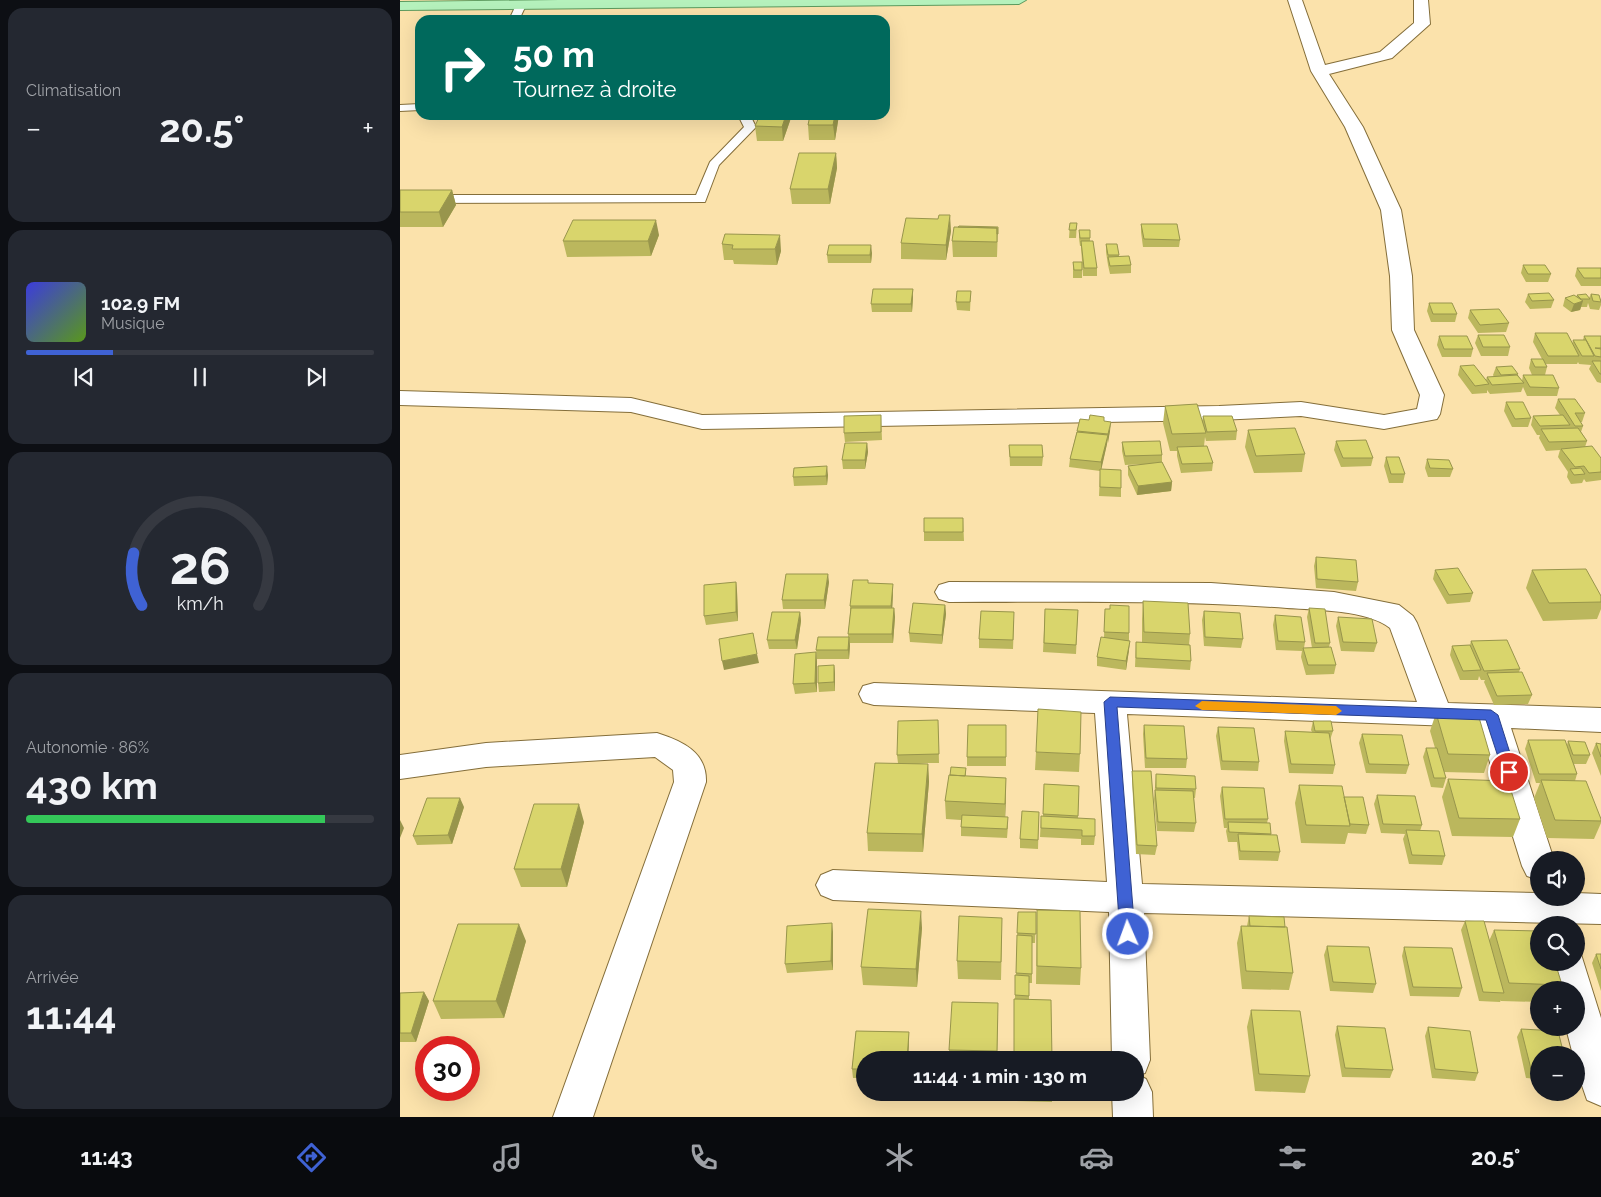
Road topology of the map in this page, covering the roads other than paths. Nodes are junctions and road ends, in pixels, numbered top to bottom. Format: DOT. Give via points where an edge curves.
graph roads {
  1 [pos="1019,0"];
  2 [pos="1295,0"];
  3 [pos="1421,0"];
  4 [pos="521,5"];
  5 [pos="400,6"];
  6 [pos="516,15"];
  7 [pos="1319,71"];
  8 [pos="415,107"];
  9 [pos="400,108"];
  10 [pos="746,120"];
  11 [pos="400,199"];
  12 [pos="400,398"];
  13 [pos="949,592"];
  14 [pos="874,694"];
  15 [pos="1110,702"];
  16 [pos="1437,715"];
  17 [pos="1491,715"];
  18 [pos="1601,720"];
  19 [pos="400,766"];
  20 [pos="1534,851"];
  21 [pos="832,885"];
  22 [pos="1126,898"];
  23 [pos="1601,909"];
  24 [pos="1553,910"];
  25 [pos="1585,1029"];
  26 [pos="1131,1051"];
  27 [pos="1601,1087"];
  28 [pos="1132,1101"];
  29 [pos="573,1117"];
  30 [pos="1133,1117"];
  1 -- 4 [label="main road"];
  2 -- 7 [label="street"];
  3 -- 7 [label="street" via="1422,24 1386,55"];
  4 -- 5 [label="main road"];
  4 -- 6 [label="lane"];
  7 -- 12 [label="street" via="1354,127 1391,210 1401,276 1403,330 1432,395 1428,414 1384,422 1301,409 702,422 631,405"];
  8 -- 9 [label="lane"];
  10 -- 11 [label="lane" via="750,127 714,164 701,199"];
  13 -- 16 [label="street" via="1211,592 1334,602 1389,612 1403,622"];
  14 -- 15 [label="street"];
  15 -- 16 [label="street"];
  15 -- 22 [label="street"];
  16 -- 17 [label="street"];
  17 -- 18 [label="street"];
  17 -- 20 [label="street"];
  19 -- 29 [label="street" via="486,754 657,745 683,758 690,769 690,782"];
  21 -- 22 [label="street"];
  22 -- 24 [label="street"];
  22 -- 26 [label="street"];
  23 -- 24 [label="street"];
  25 -- 27 [label="street"];
  28 -- 30 [label="street"];
}
